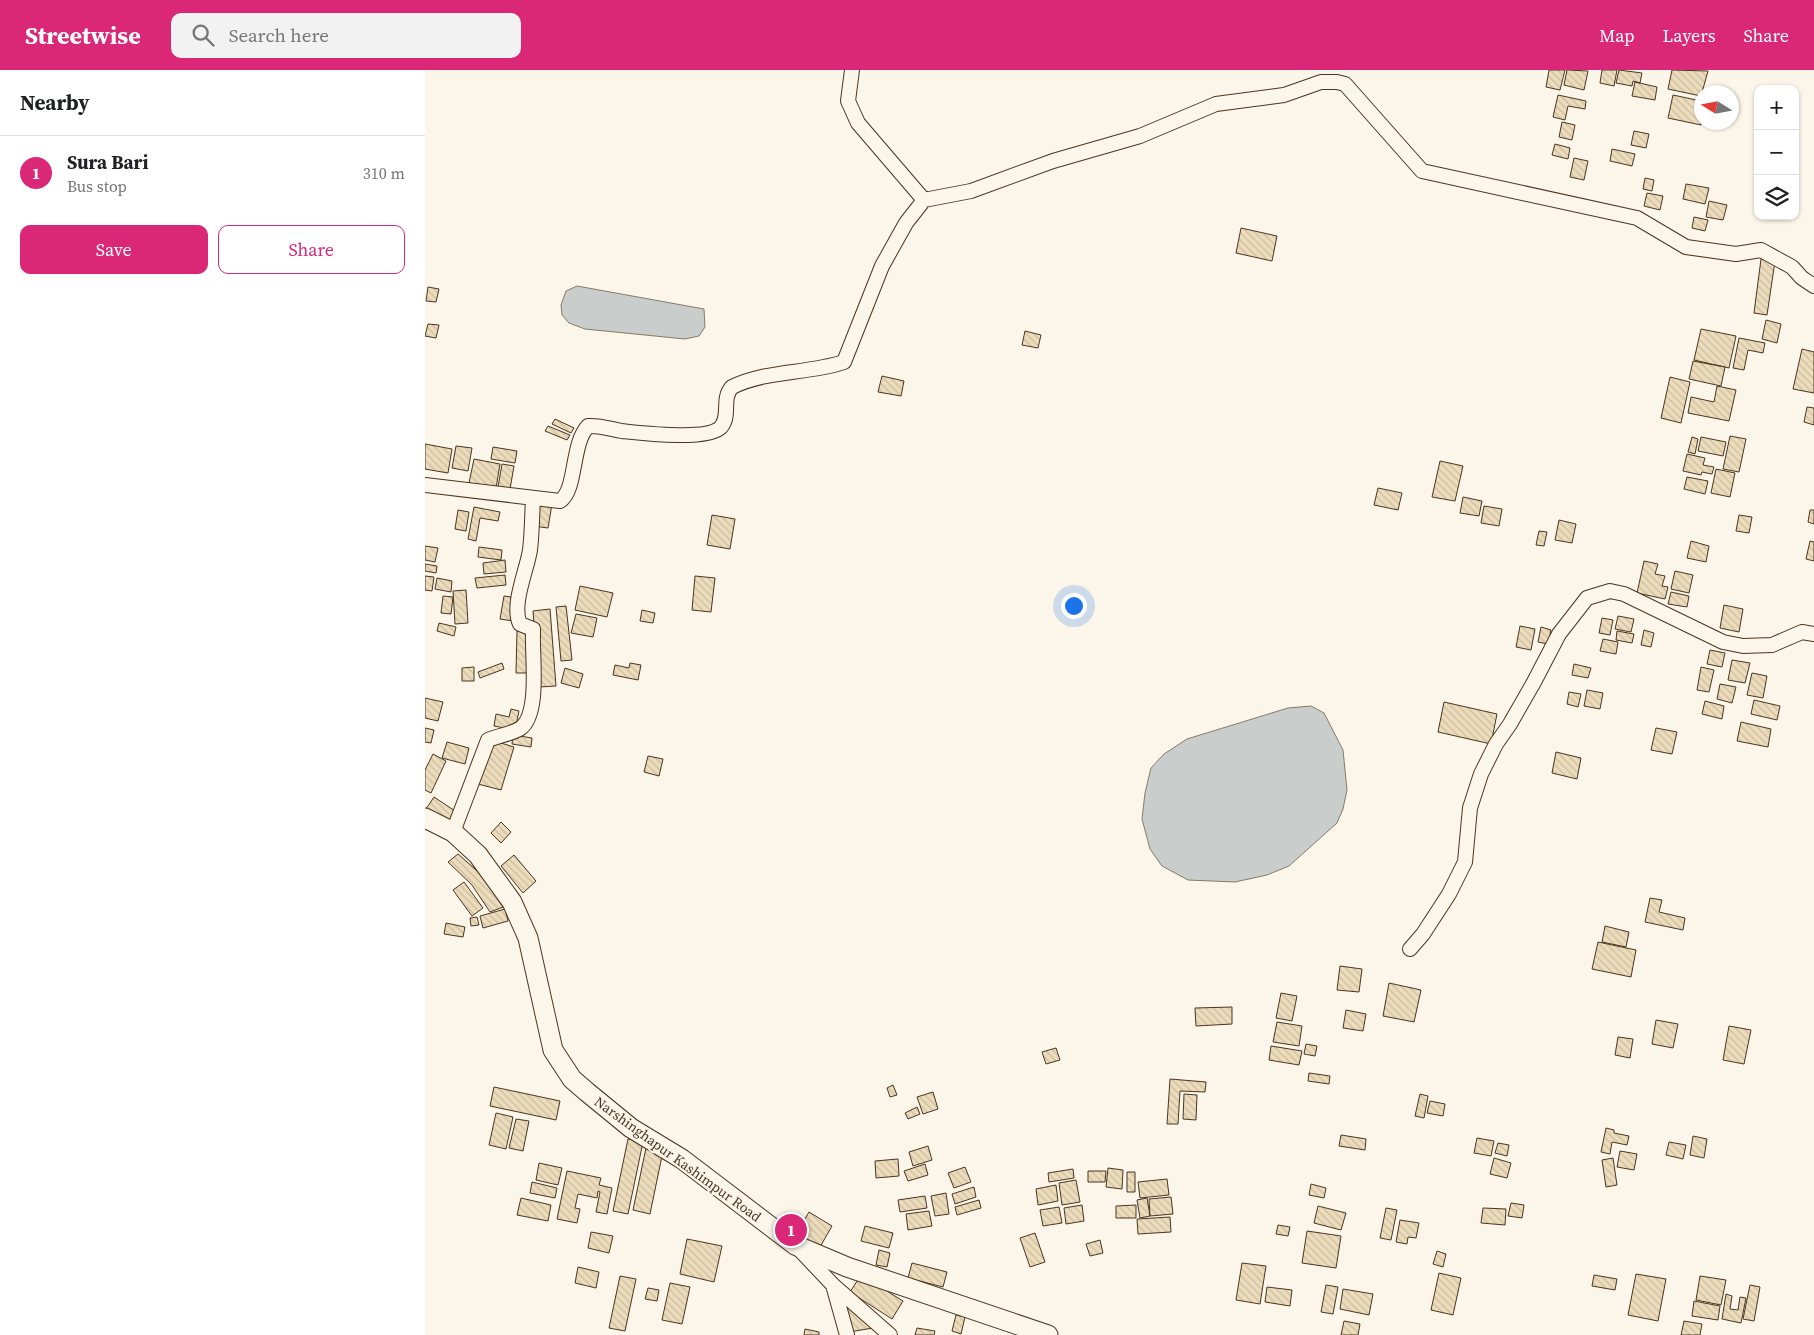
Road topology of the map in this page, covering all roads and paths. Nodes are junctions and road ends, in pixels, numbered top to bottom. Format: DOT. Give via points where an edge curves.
graph roads {
  1 [pos="852,70"];
  2 [pos="1339,76"];
  3 [pos="924,200"];
  4 [pos="1814,286"];
  5 [pos="425,485"];
  6 [pos="533,499"];
  7 [pos="1814,634"];
  8 [pos="425,818"];
  9 [pos="453,832"];
  10 [pos="1410,949"];
  11 [pos="795,1245"];
  12 [pos="833,1286"];
  13 [pos="847,1335"];
  14 [pos="890,1335"];
  15 [pos="1048,1335"];
  1 -- 3 [label="street" via="848,101 858,124"];
  2 -- 3 [label="street" via="1284,94 1216,104 1140,136 971,191"];
  2 -- 4 [label="street" via="1422,171 1637,218 1686,247 1736,254 1761,250 1792,267"];
  3 -- 6 [label="street" via="906,223 882,266 845,362 828,368 759,378 732,387 727,396 727,417 720,428 699,435 588,426 578,446 564,498 551,501"];
  5 -- 6 [label="street"];
  6 -- 9 [label="street" via="530,551 519,607 520,624 533,629 534,680 528,717 521,728 488,740"];
  7 -- 10 [label="street" via="1802,632 1772,645 1743,646 1723,642 1624,594 1610,591 1587,598 1559,634 1520,708 1496,744 1469,808 1465,862 1449,894"];
  8 -- 9 [label="main road, Narshinghapur Kashimpur Road"];
  9 -- 11 [label="main road, Narshinghapur Kashimpur Road" via="478,855 512,902 528,938 553,1050 571,1079 631,1128 682,1159"];
  11 -- 12 [label="street"];
  11 -- 15 [label="main road, Narshinghapur Kashimpur Road" via="847,1267"];
  12 -- 13 [label="street"];
  12 -- 14 [label="street"];
}
